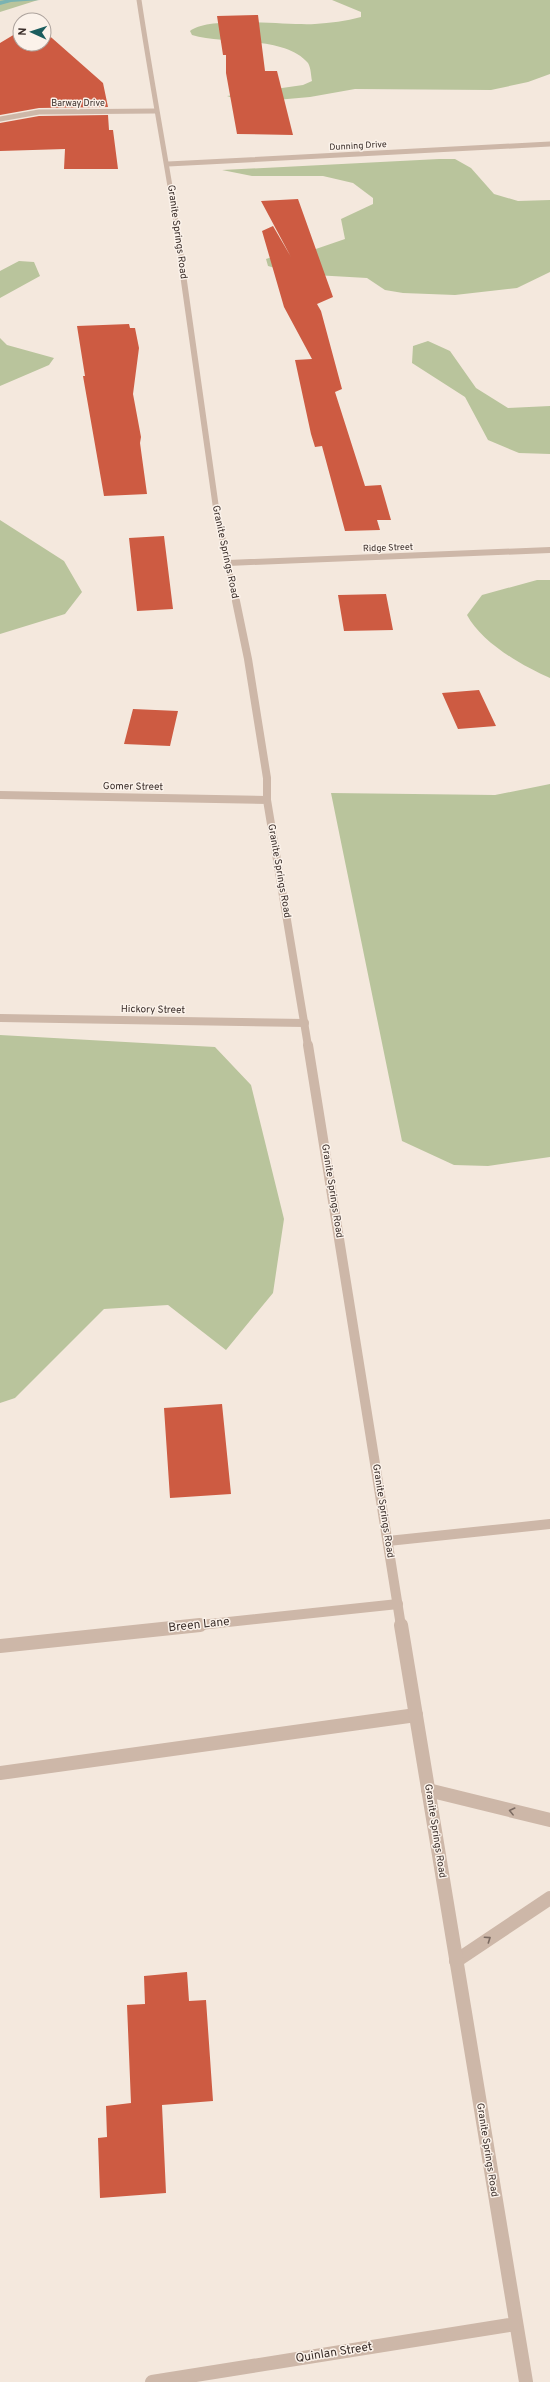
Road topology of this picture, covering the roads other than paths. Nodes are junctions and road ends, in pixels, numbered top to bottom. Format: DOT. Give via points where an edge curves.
graph roads {
  1 [pos="139,0"];
  2 [pos="156,111"];
  3 [pos="0,119"];
  4 [pos="550,144"];
  5 [pos="168,164"];
  6 [pos="550,550"];
  7 [pos="228,564"];
  8 [pos="0,795"];
  9 [pos="267,800"];
  10 [pos="0,1018"];
  11 [pos="305,1023"];
  12 [pos="550,1524"];
  13 [pos="388,1541"];
  14 [pos="398,1604"];
  15 [pos="0,1646"];
  16 [pos="416,1715"];
  17 [pos="0,1773"];
  18 [pos="428,1790"];
  19 [pos="550,1820"];
  20 [pos="550,1898"];
  21 [pos="456,1961"];
  22 [pos="516,2324"];
  23 [pos="152,2382"];
  24 [pos="526,2382"];
  1 -- 2 [label="street, Granite Springs Road"];
  2 -- 3 [label="street, Barway Drive" via="39,112"];
  2 -- 5 [label="street, Granite Springs Road"];
  4 -- 5 [label="street, Dunning Drive"];
  5 -- 7 [label="street, Granite Springs Road" via="216,508"];
  6 -- 7 [label="street, Ridge Street"];
  7 -- 9 [label="street, Granite Springs Road" via="248,659 267,778"];
  8 -- 9 [label="street, Gomer Street"];
  9 -- 11 [label="street, Granite Springs Road"];
  10 -- 11 [label="street, Hickory Street"];
  11 -- 13 [label="street, Granite Springs Road"];
  12 -- 13 [label="street"];
  13 -- 14 [label="street, Granite Springs Road"];
  14 -- 15 [label="street, Breen Lane"];
  14 -- 16 [label="street, Granite Springs Road"];
  16 -- 17 [label="street"];
  16 -- 18 [label="street, Granite Springs Road"];
  19 -- 18 [label="street, one-way"];
  18 -- 21 [label="street, Granite Springs Road"];
  21 -- 20 [label="street, one-way"];
  21 -- 22 [label="street, Granite Springs Road"];
  22 -- 23 [label="street, Quinlan Street"];
  22 -- 24 [label="street, Granite Springs Road"];
}
